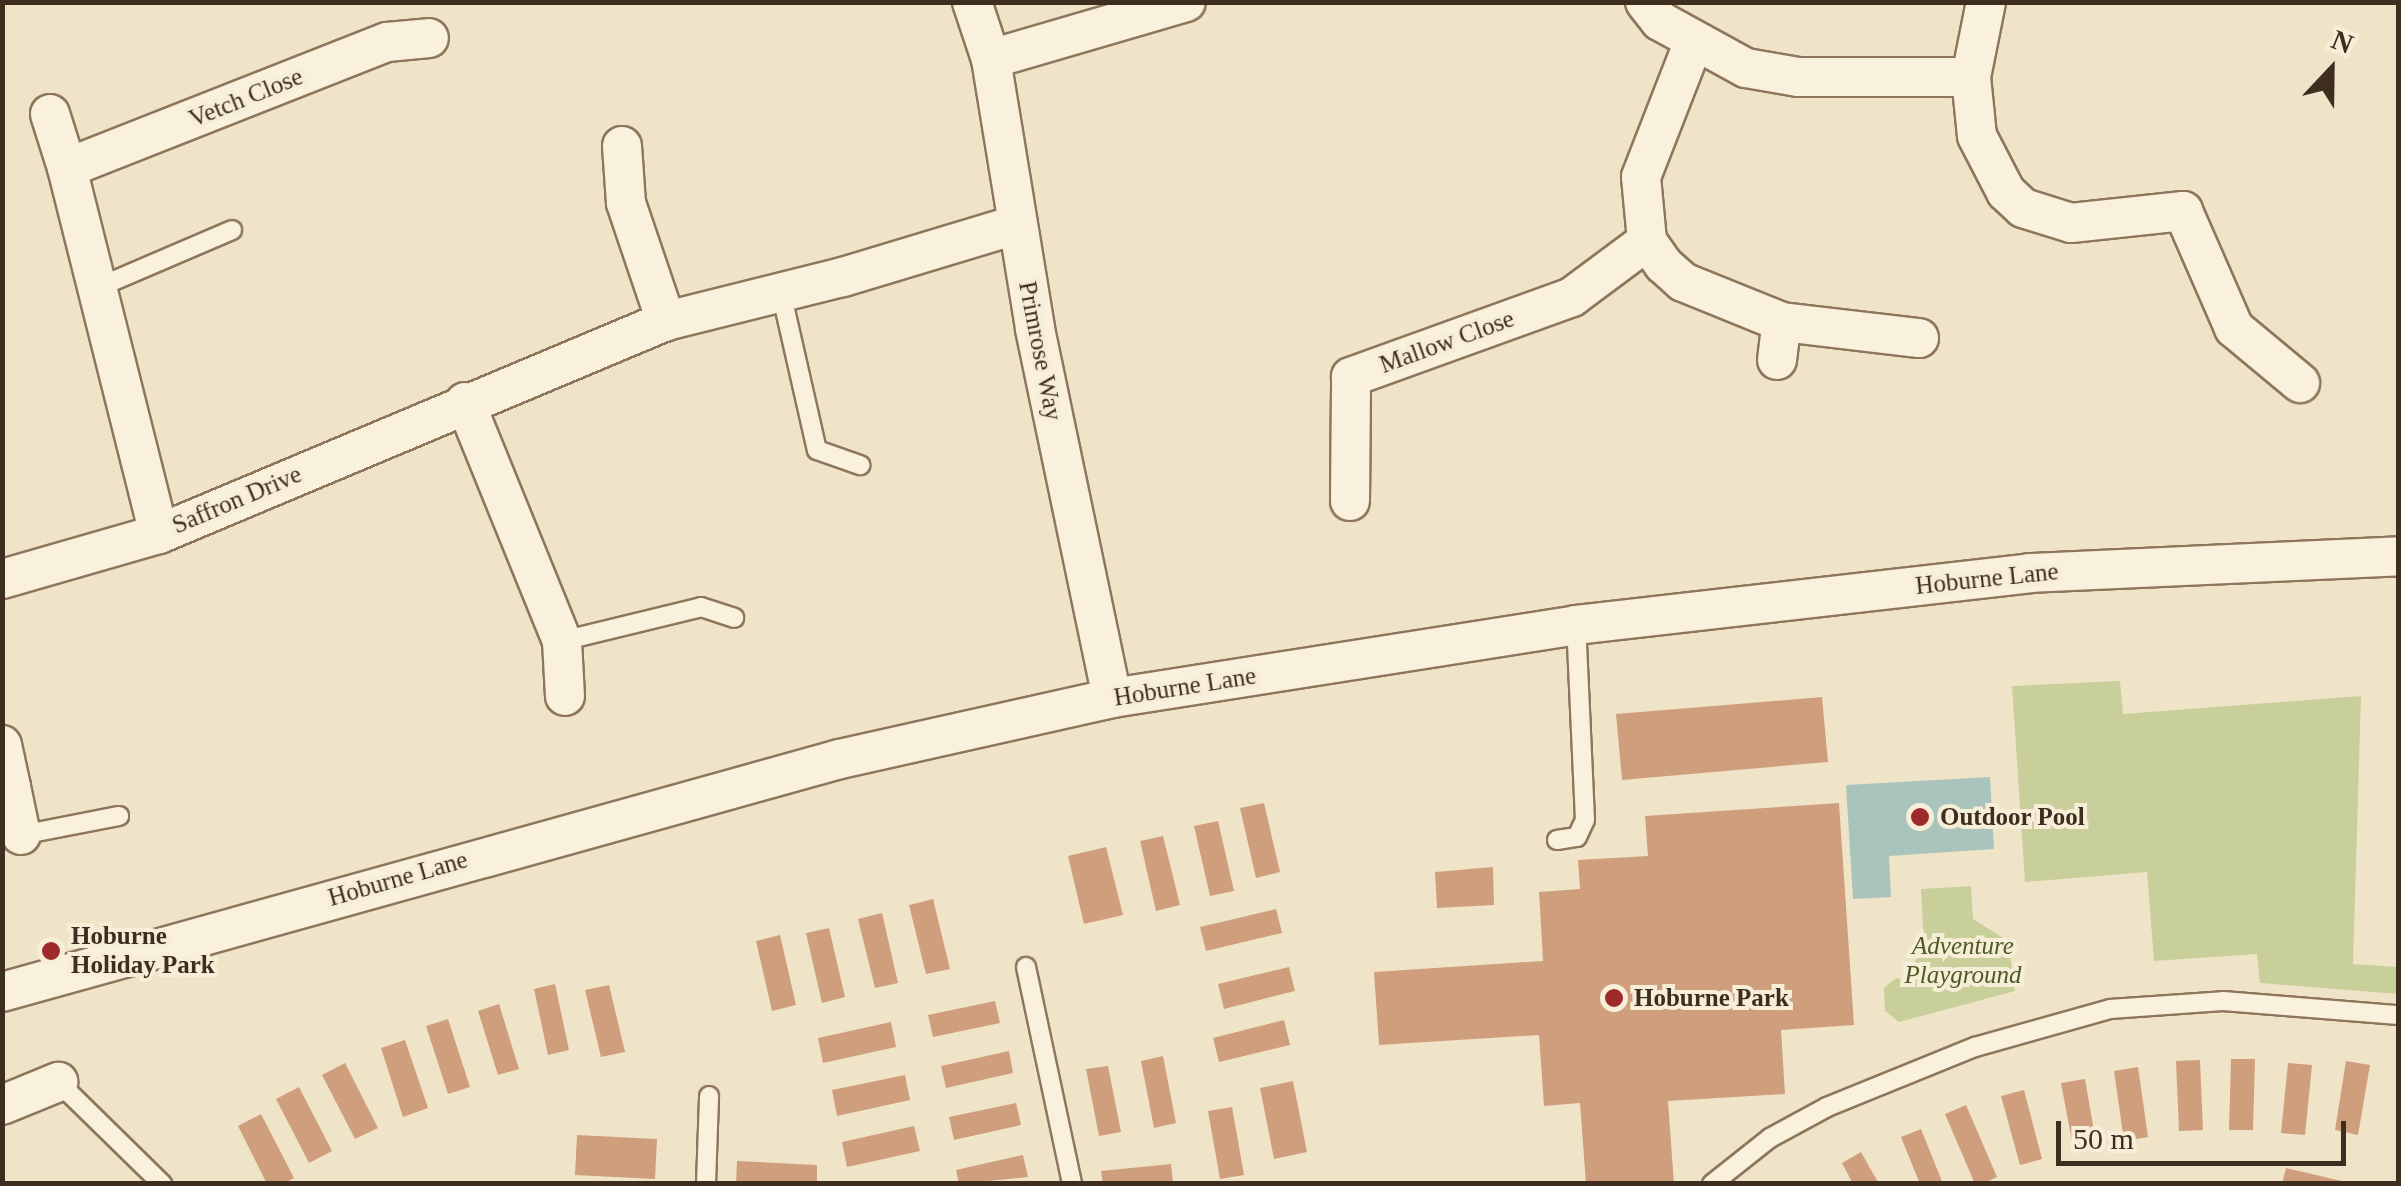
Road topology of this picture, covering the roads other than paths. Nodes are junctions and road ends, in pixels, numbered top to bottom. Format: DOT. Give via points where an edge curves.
graph roads {
  1 [pos="972,2"];
  2 [pos="1186,2"];
  3 [pos="1645,2"];
  4 [pos="1986,2"];
  5 [pos="428,38"];
  6 [pos="1694,40"];
  7 [pos="991,59"];
  8 [pos="1971,77"];
  9 [pos="50,114"];
  10 [pos="622,146"];
  11 [pos="67,168"];
  12 [pos="1015,224"];
  13 [pos="232,230"];
  14 [pos="1647,241"];
  15 [pos="97,288"];
  16 [pos="781,292"];
  17 [pos="666,321"];
  18 [pos="1782,322"];
  19 [pos="1918,338"];
  20 [pos="1777,360"];
  21 [pos="2300,383"];
  22 [pos="465,402"];
  23 [pos="860,466"];
  24 [pos="1350,501"];
  25 [pos="158,534"];
  26 [pos="2398,556"];
  27 [pos="2,579"];
  28 [pos="734,618"];
  29 [pos="1576,625"];
  30 [pos="562,640"];
  31 [pos="564,696"];
  32 [pos="1112,698"];
  33 [pos="2,745"];
  34 [pos="7,788"];
  35 [pos="119,816"];
  36 [pos="21,835"];
  37 [pos="1556,840"];
  38 [pos="1026,967"];
  39 [pos="2,992"];
  40 [pos="2398,1015"];
  41 [pos="58,1082"];
  42 [pos="709,1096"];
  43 [pos="2,1105"];
  44 [pos="1724,1180"];
  45 [pos="162,1184"];
  46 [pos="706,1184"];
  47 [pos="1072,1184"];
  1 -- 7 [label="street, Primrose Way"];
  2 -- 7 [label="street"];
  3 -- 6 [label="street" via="1660,22"];
  4 -- 8 [label="street"];
  5 -- 11 [label="street, Vetch Close" via="388,42"];
  6 -- 8 [label="street" via="1746,68 1798,77"];
  6 -- 14 [label="street" via="1645,158 1639,196"];
  7 -- 12 [label="street, Primrose Way"];
  8 -- 21 [label="street" via="1982,156 2023,208 2071,223 2183,211 2234,328"];
  9 -- 11 [label="street"];
  10 -- 17 [label="street" via="626,202"];
  11 -- 15 [label="street"];
  12 -- 16 [label="street, Saffron Drive"];
  12 -- 32 [label="street, Primrose Way"];
  13 -- 15 [label="lane"];
  14 -- 18 [label="street" via="1683,282"];
  14 -- 24 [label="street, Mallow Close" via="1572,297 1351,377"];
  15 -- 25 [label="street"];
  16 -- 17 [label="street, Saffron Drive"];
  16 -- 23 [label="lane" via="817,450"];
  17 -- 22 [label="street, Saffron Drive"];
  18 -- 19 [label="street"];
  18 -- 20 [label="street"];
  22 -- 25 [label="street, Saffron Drive"];
  22 -- 30 [label="street"];
  25 -- 27 [label="street, Saffron Drive"];
  26 -- 29 [label="street, Hoburne Lane" via="2030,573"];
  28 -- 30 [label="lane" via="701,607"];
  29 -- 32 [label="street, Hoburne Lane"];
  29 -- 37 [label="lane" via="1585,820 1577,838"];
  30 -- 31 [label="street"];
  32 -- 39 [label="street, Hoburne Lane" via="840,758"];
  33 -- 34 [label="street"];
  34 -- 36 [label="street"];
  35 -- 36 [label="lane"];
  38 -- 47 [label="lane"];
  40 -- 44 [label="lane" via="2223,1000 2110,1009 1974,1047 1827,1107"];
  41 -- 43 [label="street"];
  41 -- 45 [label="lane"];
  42 -- 46 [label="lane"];
}
